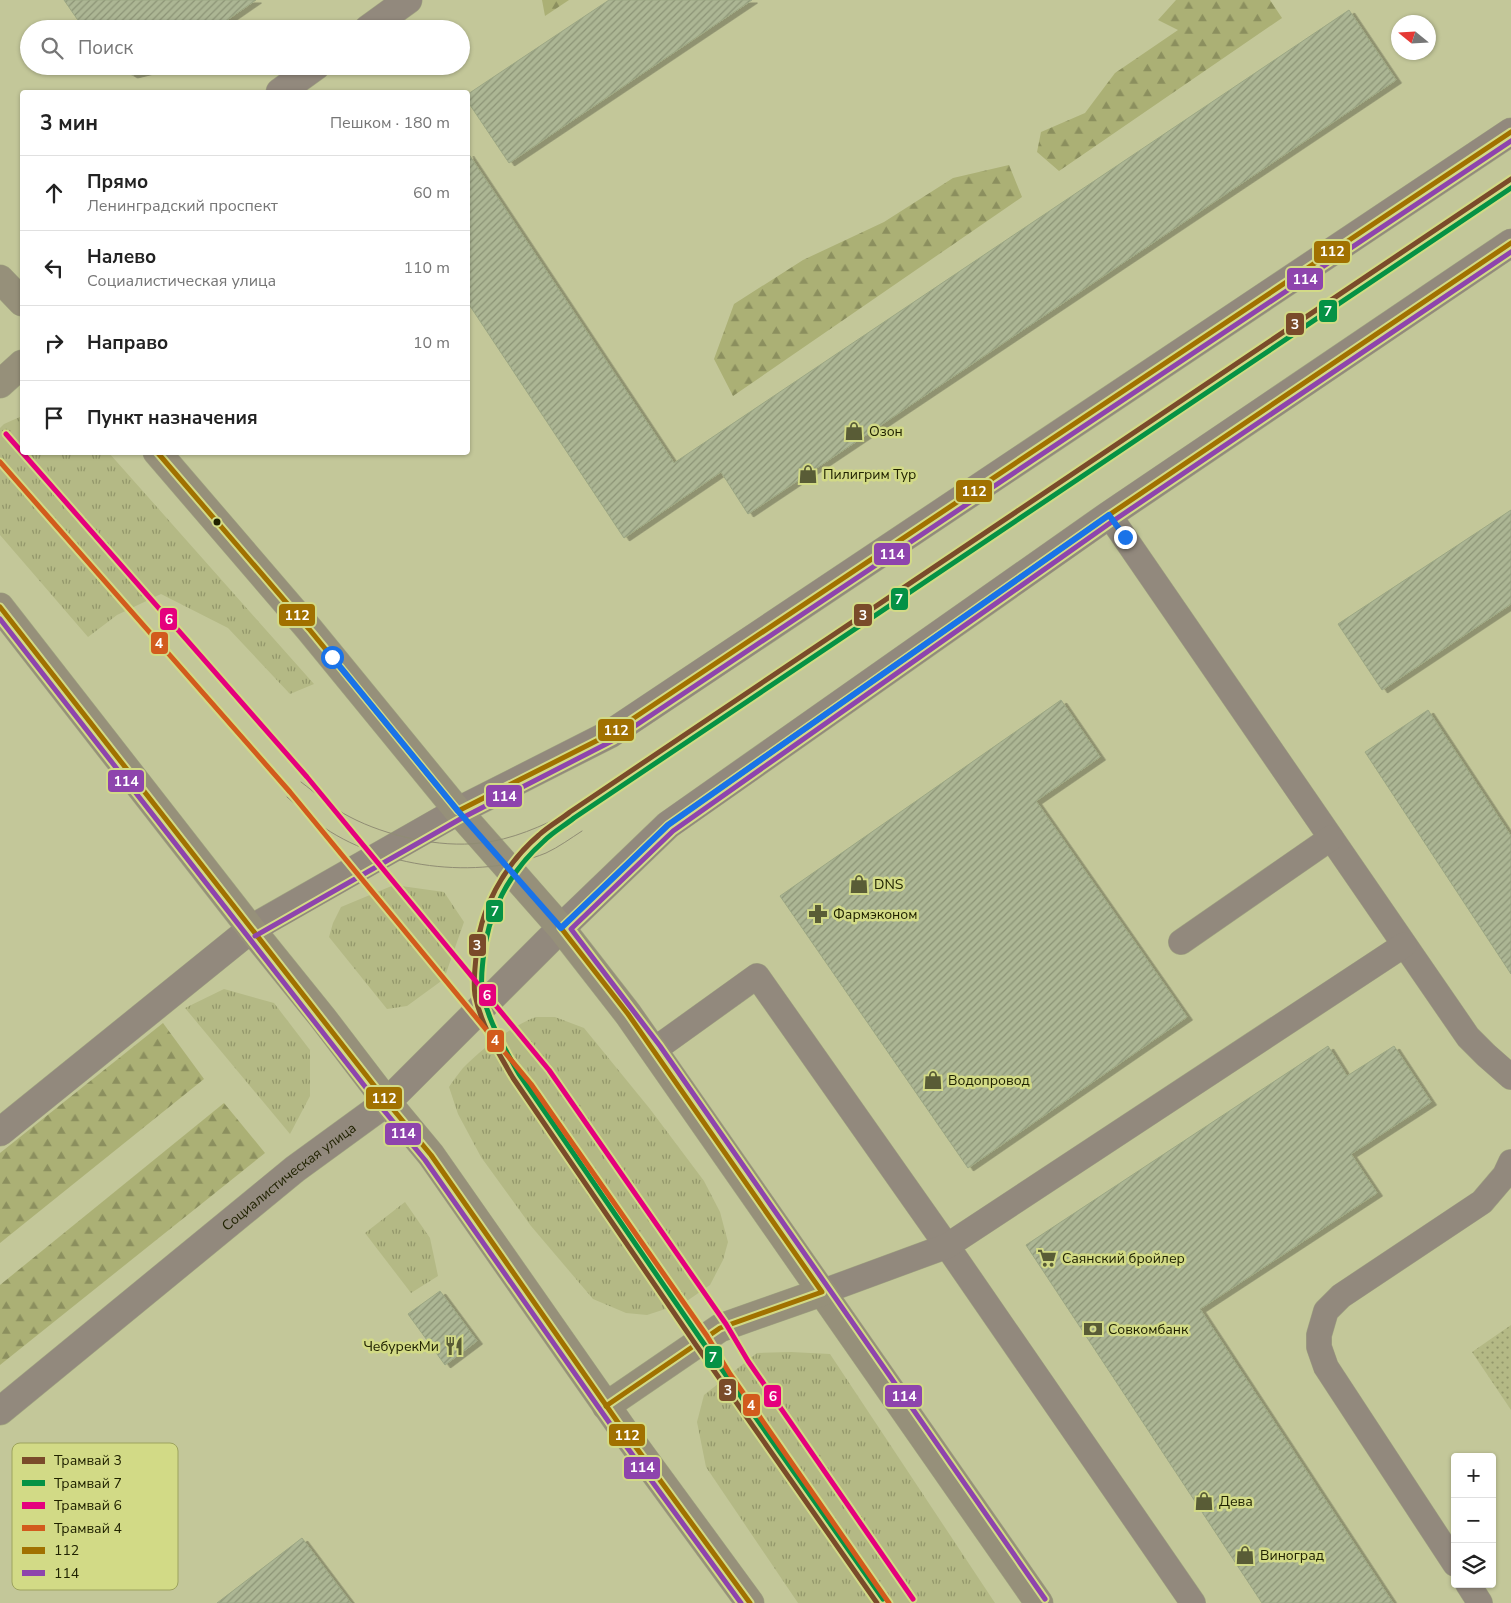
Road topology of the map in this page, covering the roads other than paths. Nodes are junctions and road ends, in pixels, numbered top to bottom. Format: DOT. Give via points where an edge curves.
graph roads {
  1 [pos="408,0"];
  2 [pos="380,20"];
  3 [pos="304,75"];
  4 [pos="283,90"];
  5 [pos="1511,132"];
  6 [pos="1511,243"];
  7 [pos="20,366"];
  8 [pos="0,384"];
  9 [pos="160,455"];
  10 [pos="1109,515"];
  11 [pos="0,607"];
  12 [pos="458,811"];
  13 [pos="1331,838"];
  14 [pos="561,928"];
  15 [pos="251,929"];
  16 [pos="1181,942"];
  17 [pos="1404,945"];
  18 [pos="654,1050"];
  19 [pos="1511,1077"];
  20 [pos="387,1102"];
  21 [pos="0,1132"];
  22 [pos="1511,1162"];
  23 [pos="947,1246"];
  24 [pos="822,1292"];
  25 [pos="606,1406"];
  26 [pos="0,1411"];
  27 [pos="1451,1558"];
  28 [pos="1471,1588"];
  29 [pos="750,1603"];
  30 [pos="1039,1603"];
  31 [pos="1193,1603"];
  32 [pos="1480,1603"];
  1 -- 2 [label="street"];
  3 -- 4 [label="street"];
  5 -- 12 [label="street" via="610,734"];
  6 -- 10 [label="street, Социалистическая улица"];
  7 -- 8 [label="main road"];
  9 -- 12 [label="main road" via="309,629"];
  10 -- 13 [label="lane"];
  10 -- 14 [label="street, Социалистическая улица" via="668,825"];
  11 -- 15 [label="main road"];
  12 -- 14 [label="main road"];
  12 -- 15 [label="street"];
  13 -- 16 [label="lane"];
  13 -- 17 [label="lane"];
  14 -- 18 [label="main road"];
  14 -- 20 [label="street, Социалистическая улица"];
  15 -- 20 [label="main road"];
  15 -- 21 [label="street"];
  17 -- 19 [label="lane" via="1468,1037"];
  17 -- 23 [label="lane"];
  18 -- 23 [label="lane" via="757,976"];
  18 -- 24 [label="main road"];
  20 -- 25 [label="main road" via="431,1155"];
  20 -- 26 [label="street, Социалистическая улица" via="295,1169"];
  22 -- 27 [label="lane" via="1505,1175 1482,1202 1341,1296 1326,1311 1319,1334 1319,1347 1326,1366"];
  23 -- 24 [label="lane"];
  23 -- 31 [label="lane"];
  24 -- 25 [label="main road" via="720,1328"];
  24 -- 30 [label="main road"];
  25 -- 29 [label="main road"];
  28 -- 32 [label="lane"];
}
